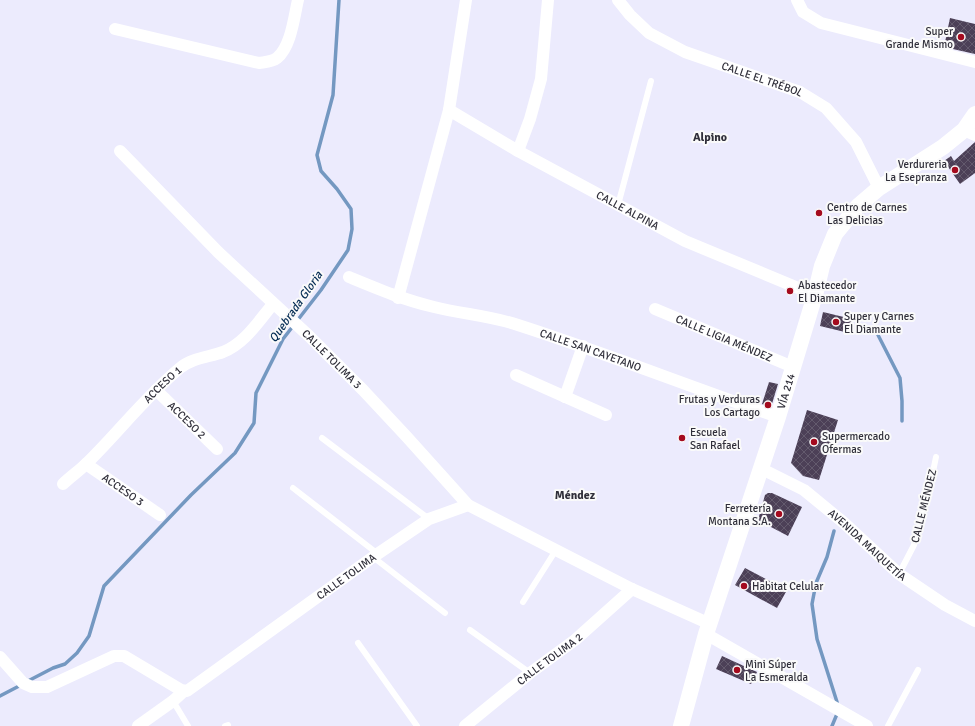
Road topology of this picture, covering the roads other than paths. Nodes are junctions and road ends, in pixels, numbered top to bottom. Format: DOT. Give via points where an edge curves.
graph roads {
  1 [pos="298,0"];
  2 [pos="466,0"];
  3 [pos="548,0"];
  4 [pos="618,0"];
  5 [pos="797,0"];
  6 [pos="115,29"];
  7 [pos="975,62"];
  8 [pos="651,81"];
  9 [pos="449,110"];
  10 [pos="975,114"];
  11 [pos="970,133"];
  12 [pos="120,151"];
  13 [pos="518,151"];
  14 [pos="879,188"];
  15 [pos="618,205"];
  16 [pos="349,277"];
  17 [pos="815,295"];
  18 [pos="398,298"];
  19 [pos="273,304"];
  20 [pos="655,309"];
  21 [pos="583,346"];
  22 [pos="793,367"];
  23 [pos="516,375"];
  24 [pos="156,390"];
  25 [pos="565,397"];
  26 [pos="606,415"];
  27 [pos="778,417"];
  28 [pos="322,438"];
  29 [pos="217,449"];
  30 [pos="936,457"];
  31 [pos="86,464"];
  32 [pos="760,468"];
  33 [pos="63,484"];
  34 [pos="293,488"];
  35 [pos="468,505"];
  36 [pos="160,515"];
  37 [pos="429,519"];
  38 [pos="556,550"];
  39 [pos="375,555"];
  40 [pos="899,574"];
  41 [pos="632,589"];
  42 [pos="523,602"];
  43 [pos="445,613"];
  44 [pos="975,621"];
  45 [pos="708,629"];
  46 [pos="470,630"];
  47 [pos="358,643"];
  48 [pos="0,657"];
  49 [pos="918,670"];
  50 [pos="530,673"];
  51 [pos="184,691"];
  52 [pos="173,701"];
  53 [pos="138,726"];
  54 [pos="188,726"];
  55 [pos="417,726"];
  56 [pos="465,726"];
  57 [pos="681,726"];
  58 [pos="867,726"];
  59 [pos="888,726"];
  1 -- 6 [label="street" via="284,51 276,59 268,62 259,63"];
  2 -- 9 [label="street"];
  3 -- 13 [label="street" via="541,79"];
  4 -- 14 [label="street, CALLE EL TRÉBOL" via="649,33 685,52 800,92 826,108 856,142"];
  5 -- 7 [label="street" via="804,12 822,23"];
  8 -- 15 [label="lane"];
  9 -- 13 [label="street, CALLE ALPINA"];
  9 -- 18 [label="street"];
  10 -- 11 [label="main road, VÍA 214"];
  11 -- 14 [label="main road, VÍA 214"];
  12 -- 19 [label="street, CALLE TOLIMA 3" via="218,252"];
  13 -- 15 [label="street, CALLE ALPINA"];
  14 -- 17 [label="main road, VÍA 214" via="858,206 835,234 822,266"];
  15 -- 17 [label="street, CALLE ALPINA" via="685,240"];
  16 -- 18 [label="street, CALLE SAN CAYETANO"];
  17 -- 22 [label="main road, VÍA 214"];
  18 -- 21 [label="street, CALLE SAN CAYETANO" via="515,324"];
  19 -- 24 [label="street, ACCESO 1" via="249,334 237,344 182,366"];
  19 -- 35 [label="street, CALLE TOLIMA 3" via="406,436"];
  20 -- 22 [label="street, CALLE LIGIA MÉNDEZ"];
  21 -- 25 [label="street"];
  21 -- 27 [label="street, CALLE SAN CAYETANO"];
  22 -- 27 [label="main road, VÍA 214"];
  23 -- 25 [label="street"];
  24 -- 29 [label="street, ACCESO 2"];
  24 -- 31 [label="street, ACCESO 1"];
  25 -- 26 [label="street"];
  27 -- 32 [label="main road, VÍA 214"];
  28 -- 37 [label="lane"];
  30 -- 40 [label="lane, CALLE MÉNDEZ" via="916,539"];
  31 -- 33 [label="street, ACCESO 1"];
  31 -- 36 [label="street, ACCESO 3"];
  32 -- 40 [label="street, AVENIDA MAIQUETÍA" via="804,490"];
  32 -- 45 [label="main road, VÍA 214"];
  34 -- 39 [label="lane"];
  35 -- 37 [label="street, CALLE TOLIMA"];
  35 -- 38 [label="street"];
  37 -- 39 [label="street, CALLE TOLIMA"];
  38 -- 41 [label="street"];
  38 -- 42 [label="lane"];
  39 -- 43 [label="lane"];
  39 -- 51 [label="street, CALLE TOLIMA"];
  40 -- 44 [label="street, AVENIDA MAIQUETÍA" via="945,605"];
  41 -- 45 [label="street"];
  41 -- 50 [label="street, CALLE TOLIMA 2" via="575,640"];
  45 -- 57 [label="main road, VÍA 214"];
  45 -- 58 [label="street"];
  46 -- 50 [label="lane"];
  47 -- 55 [label="lane"];
  48 -- 51 [label="street" via="23,683 32,687 47,687 114,656 124,656"];
  49 -- 59 [label="lane"];
  50 -- 56 [label="street, CALLE TOLIMA 2"];
  51 -- 52 [label="street, CALLE TOLIMA"];
  52 -- 53 [label="street, CALLE TOLIMA"];
  52 -- 54 [label="lane"];
}
